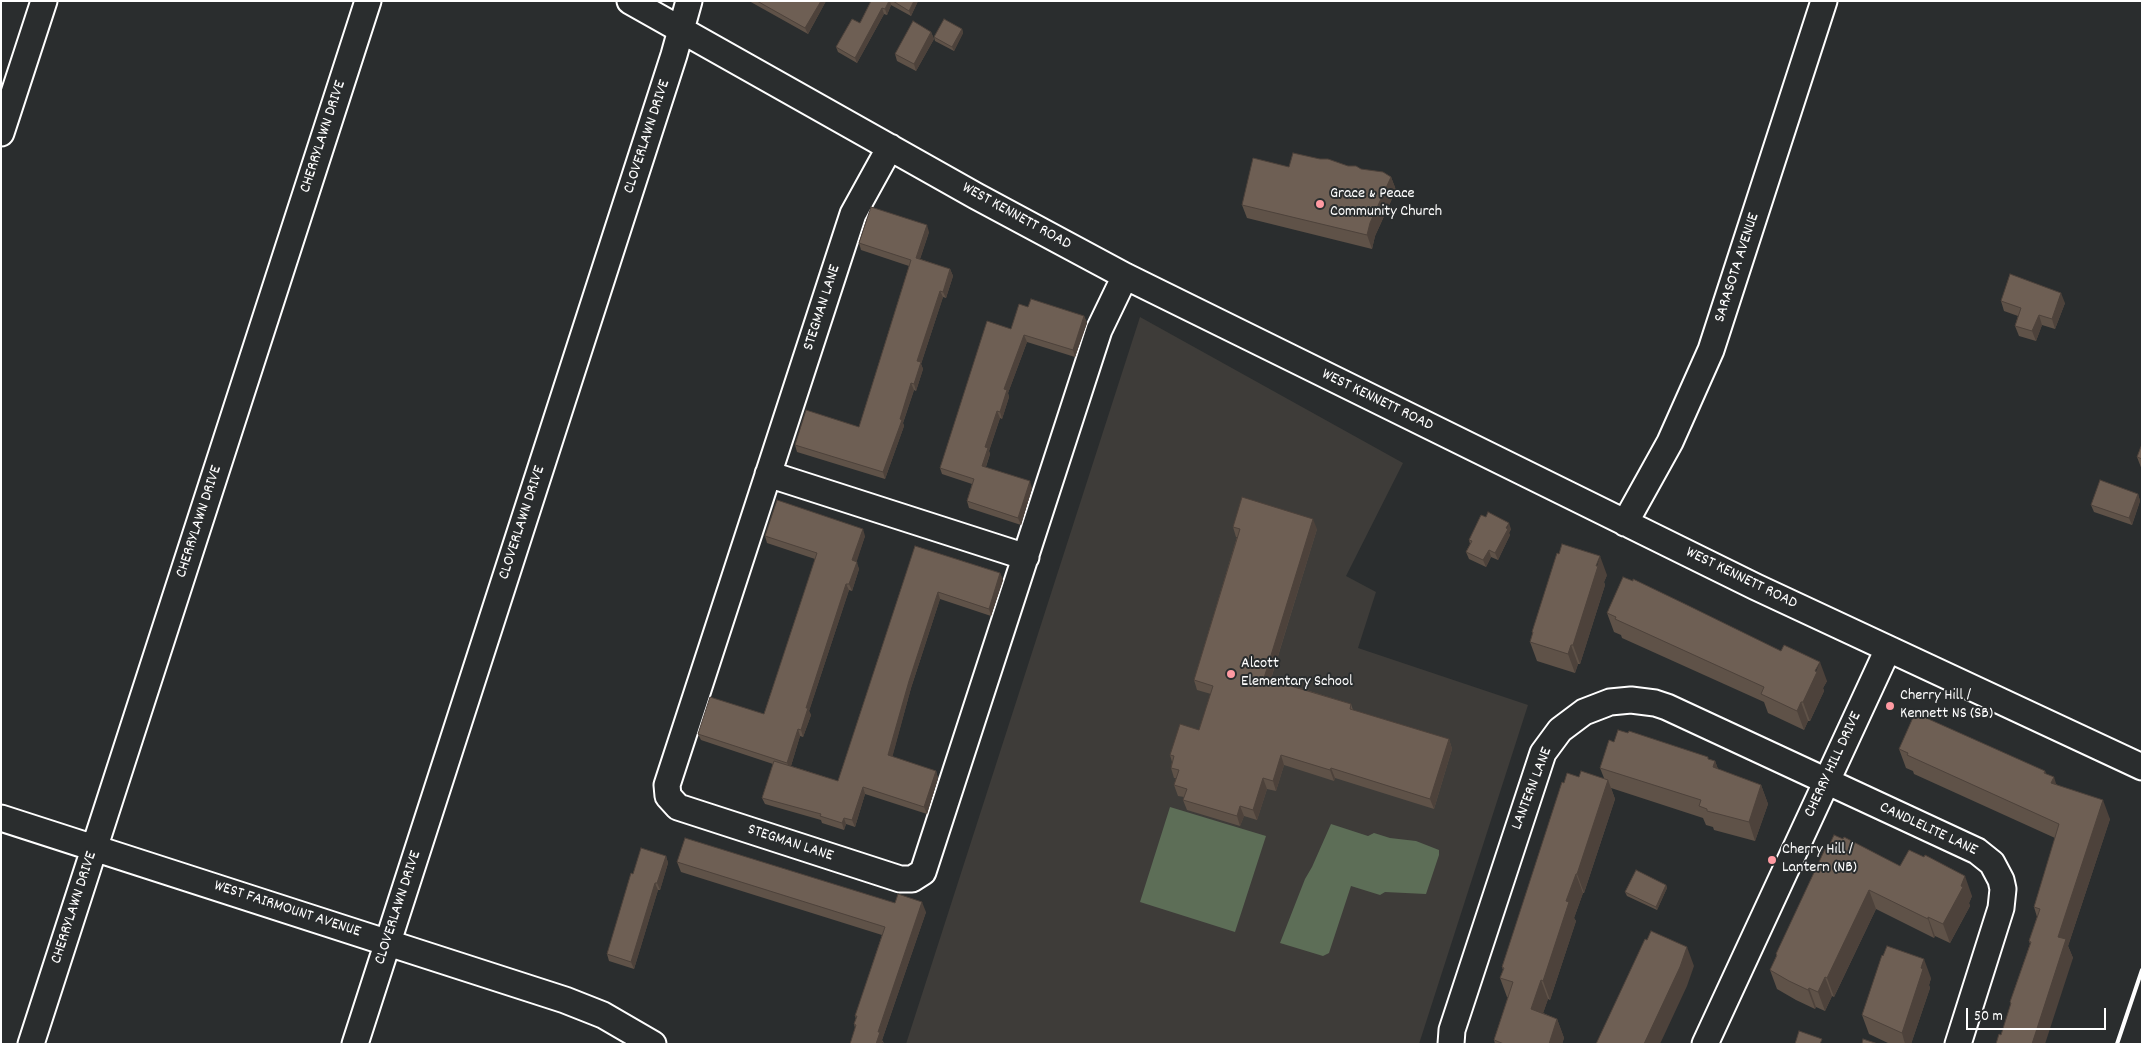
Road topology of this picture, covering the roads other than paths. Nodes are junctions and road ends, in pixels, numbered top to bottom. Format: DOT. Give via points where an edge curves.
graph roads {
  1 [pos="44,1"];
  2 [pos="368,1"];
  3 [pos="630,1"];
  4 [pos="689,1"];
  5 [pos="1824,1"];
  6 [pos="681,30"];
  7 [pos="1,133"];
  8 [pos="890,147"];
  9 [pos="1124,276"];
  10 [pos="768,474"];
  11 [pos="1625,523"];
  12 [pos="1026,557"];
  13 [pos="1888,649"];
  14 [pos="2142,767"];
  15 [pos="1826,782"];
  16 [pos="1,818"];
  17 [pos="94,848"];
  18 [pos="388,943"];
  19 [pos="31,1044"];
  20 [pos="355,1044"];
  21 [pos="653,1044"];
  22 [pos="1451,1044"];
  23 [pos="1705,1044"];
  24 [pos="1958,1044"];
  1 -- 7 [label="street"];
  2 -- 17 [label="street, CHERRYLAWN DRIVE"];
  3 -- 6 [label="street, WEST KENNETT ROAD"];
  4 -- 6 [label="street, CLOVERLAWN DRIVE"];
  5 -- 11 [label="street, SARASOTA AVENUE" via="1711,350 1670,442"];
  6 -- 8 [label="street, WEST KENNETT ROAD"];
  6 -- 18 [label="street, CLOVERLAWN DRIVE"];
  8 -- 9 [label="street, WEST KENNETT ROAD"];
  8 -- 10 [label="street, STEGMAN LANE" via="853,214"];
  9 -- 11 [label="street, WEST KENNETT ROAD"];
  9 -- 12 [label="street, STEGMAN LANE" via="1099,330"];
  10 -- 12 [label="street"];
  10 -- 12 [label="street, STEGMAN LANE" via="667,792 678,807 880,873 908,880 916,878 925,869"];
  11 -- 13 [label="street, WEST KENNETT ROAD"];
  13 -- 14 [label="street, WEST KENNETT ROAD"];
  13 -- 15 [label="street, CHERRY HILL DRIVE"];
  15 -- 22 [label="street, LANTERN LANE" via="1655,703 1610,702 1576,717 1553,738 1540,761 1452,1030"];
  15 -- 23 [label="street, CHERRY HILL DRIVE"];
  15 -- 24 [label="street, CANDLELITE LANE" via="1977,851 1997,871 2003,889 2001,908"];
  16 -- 17 [label="street, WEST FAIRMOUNT AVENUE"];
  17 -- 18 [label="street, WEST FAIRMOUNT AVENUE"];
  17 -- 19 [label="street, CHERRYLAWN DRIVE"];
  18 -- 20 [label="street, CLOVERLAWN DRIVE"];
  18 -- 21 [label="street, WEST FAIRMOUNT AVENUE" via="585,1007"];
}
